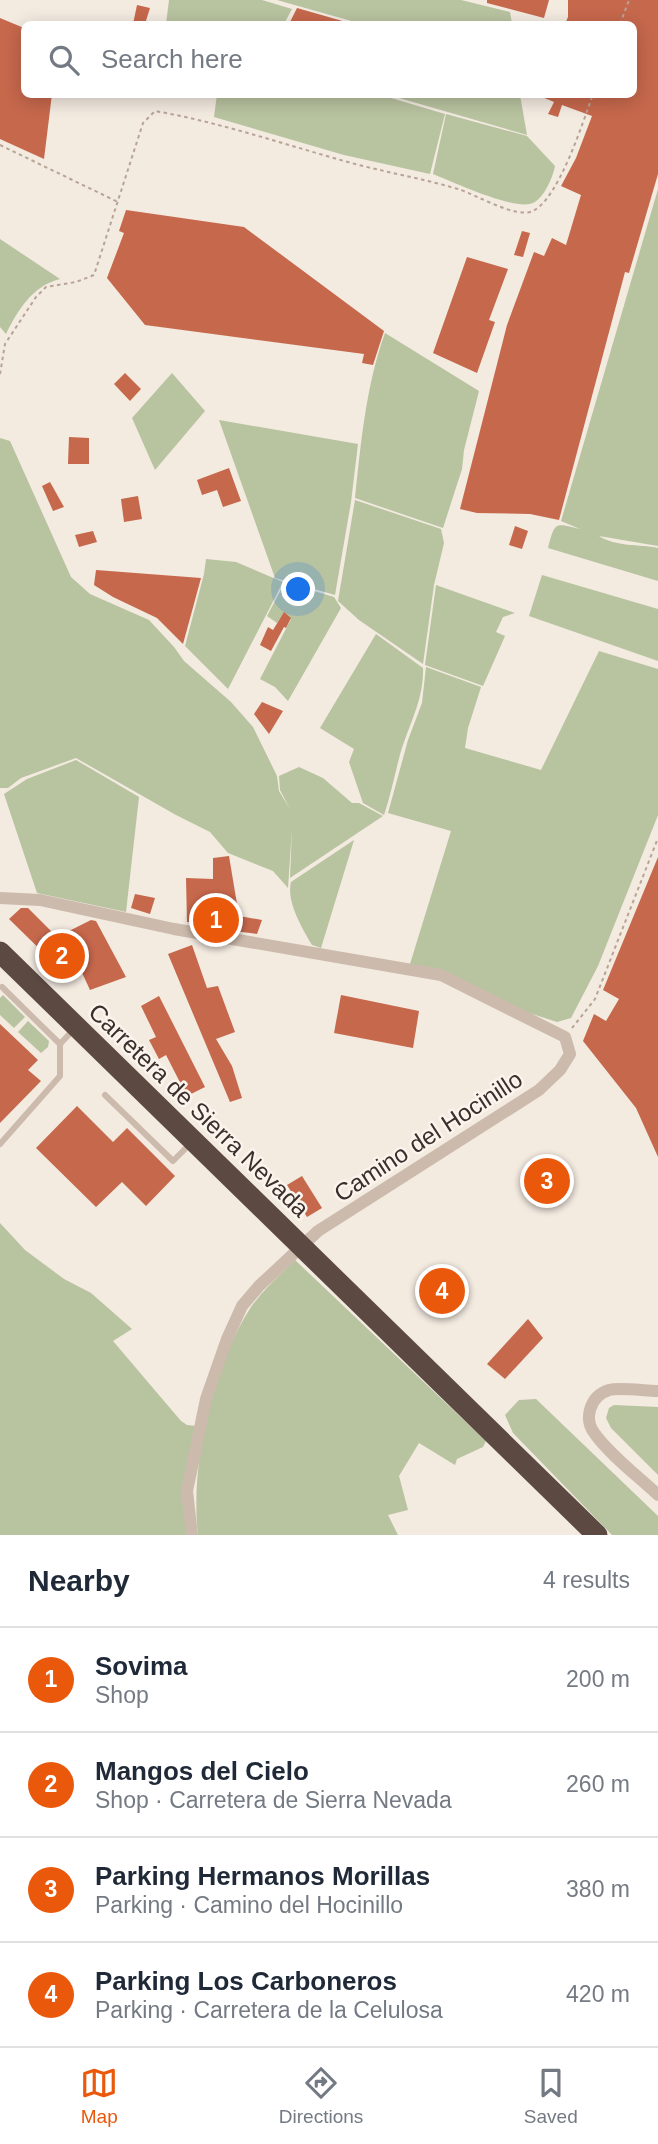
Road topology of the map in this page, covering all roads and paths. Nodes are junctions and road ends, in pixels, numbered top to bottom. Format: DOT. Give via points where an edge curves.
graph roads {
  1 [pos="629,0"];
  2 [pos="621,21"];
  3 [pos="591,98"];
  4 [pos="0,145"];
  5 [pos="119,202"];
  6 [pos="0,374"];
  7 [pos="658,838"];
  8 [pos="0,898"];
  9 [pos="0,952"];
  10 [pos="2,987"];
  11 [pos="77,1027"];
  12 [pos="565,1037"];
  13 [pos="60,1044"];
  14 [pos="105,1095"];
  15 [pos="193,1140"];
  16 [pos="0,1144"];
  17 [pos="302,1246"];
  18 [pos="658,1391"];
  19 [pos="658,1495"];
  20 [pos="192,1535"];
  21 [pos="597,1535"];
  1 -- 2 [label="path"];
  3 -- 5 [label="path" via="560,176 531,212 514,212 432,181 155,111 143,122"];
  4 -- 5 [label="path"];
  5 -- 6 [label="path" via="94,275 46,287 36,297 5,344"];
  7 -- 12 [label="path" via="595,999"];
  8 -- 12 [label="street" via="40,900 174,929 441,975"];
  9 -- 11 [label="highway, Carretera de Sierra Nevada"];
  10 -- 13 [label="lane"];
  11 -- 13 [label="lane"];
  11 -- 15 [label="highway, Carretera de Sierra Nevada"];
  12 -- 17 [label="street, Camino del Hocinillo" via="570,1054 539,1090 318,1231"];
  13 -- 16 [label="lane" via="60,1076"];
  14 -- 15 [label="lane" via="173,1161"];
  15 -- 17 [label="highway, Carretera de Sierra Nevada"];
  17 -- 20 [label="street, Camino del Hocinillo" via="259,1286 227,1339 206,1399 187,1491"];
  17 -- 21 [label="highway, Carretera de Sierra Nevada"];
  18 -- 19 [label="street" via="609,1390 596,1398 588,1417 593,1433"];
}
